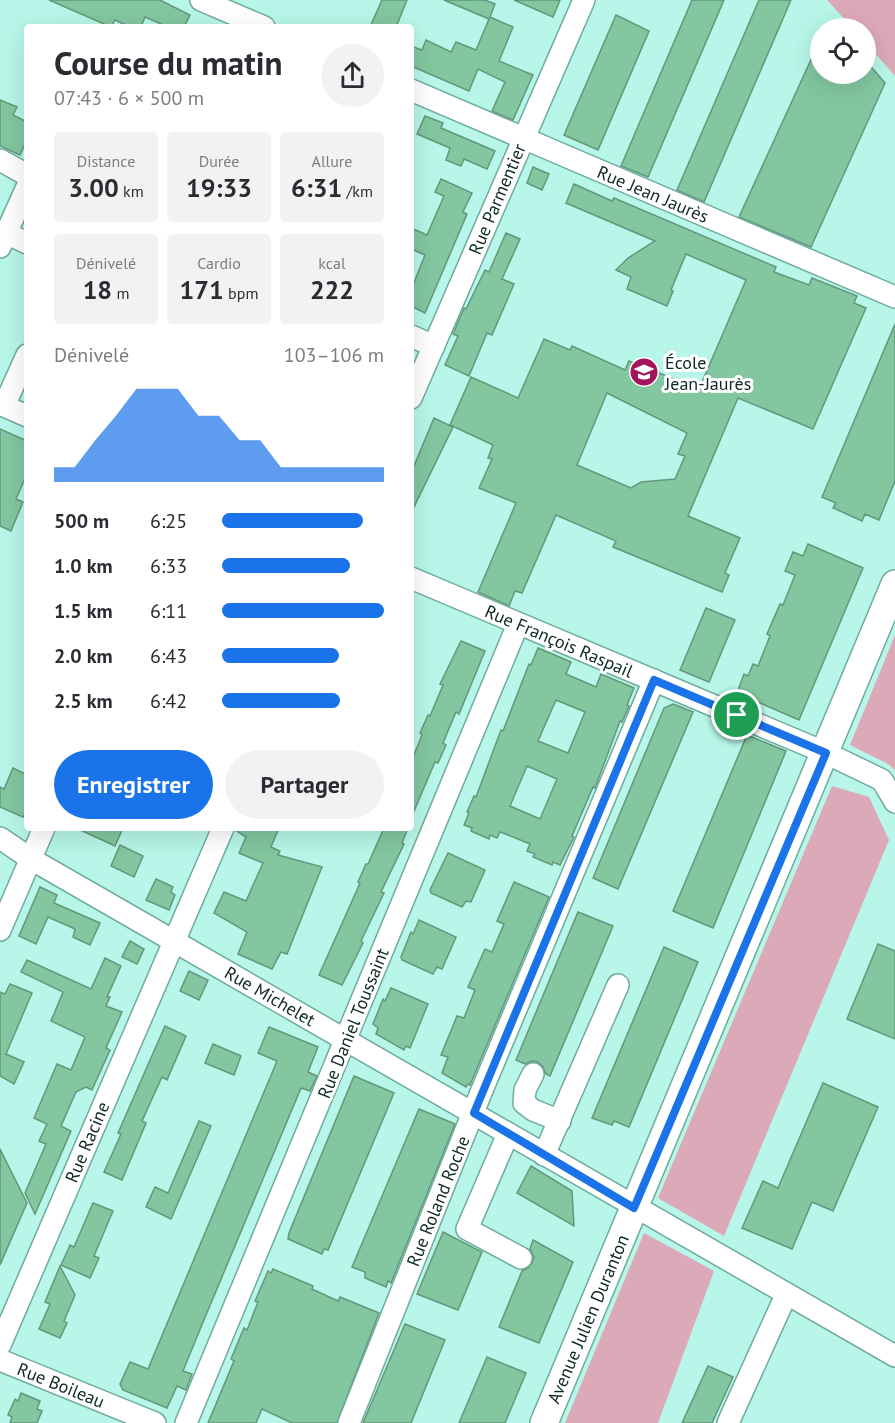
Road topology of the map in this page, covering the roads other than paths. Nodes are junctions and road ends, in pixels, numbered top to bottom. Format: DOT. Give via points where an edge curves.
graph roads {
  1 [pos="201,0"];
  2 [pos="584,0"];
  3 [pos="257,24"];
  4 [pos="414,91"];
  5 [pos="523,139"];
  6 [pos="0,160"];
  7 [pos="24,173"];
  8 [pos="24,194"];
  9 [pos="3,240"];
  10 [pos="24,243"];
  11 [pos="895,297"];
  12 [pos="414,337"];
  13 [pos="434,345"];
  14 [pos="24,362"];
  15 [pos="414,391"];
  16 [pos="2,405"];
  17 [pos="24,415"];
  18 [pos="414,579"];
  19 [pos="895,584"];
  20 [pos="518,624"];
  21 [pos="654,680"];
  22 [pos="826,753"];
  23 [pos="895,802"];
  24 [pos="43,831"];
  25 [pos="222,831"];
  26 [pos="0,838"];
  27 [pos="31,859"];
  28 [pos="0,930"];
  29 [pos="174,940"];
  30 [pos="618,985"];
  31 [pos="346,1040"];
  32 [pos="533,1074"];
  33 [pos="474,1113"];
  34 [pos="560,1121"];
  35 [pos="508,1134"];
  36 [pos="544,1155"];
  37 [pos="634,1208"];
  38 [pos="521,1258"];
  39 [pos="786,1294"];
  40 [pos="0,1345"];
  41 [pos="895,1356"];
  42 [pos="0,1360"];
  43 [pos="155,1423"];
  44 [pos="186,1423"];
  45 [pos="349,1423"];
  46 [pos="544,1423"];
  47 [pos="728,1423"];
  1 -- 3 [label="street"];
  2 -- 5 [label="street, Rue Parmentier"];
  4 -- 5 [label="street, Rue Jean Jaurès"];
  5 -- 11 [label="street, Rue Jean Jaurès"];
  5 -- 13 [label="street, Rue Parmentier"];
  6 -- 7 [label="street"];
  8 -- 9 [label="street"];
  9 -- 10 [label="street"];
  12 -- 13 [label="street"];
  13 -- 15 [label="street, Rue Parmentier"];
  14 -- 16 [label="street"];
  16 -- 17 [label="street"];
  18 -- 20 [label="street, Rue François Raspail"];
  19 -- 22 [label="main road, Avenue Julien Duranton"];
  20 -- 21 [label="street, Rue François Raspail"];
  20 -- 31 [label="street, Rue Daniel Toussaint"];
  21 -- 22 [label="street, Rue François Raspail"];
  21 -- 33 [label="street, Rue Roland Roche"];
  22 -- 23 [label="street, Rue François Raspail" via="882,780"];
  22 -- 37 [label="main road, Avenue Julien Duranton"];
  24 -- 27 [label="street"];
  25 -- 29 [label="street"];
  26 -- 27 [label="street, Rue Michelet"];
  27 -- 28 [label="street"];
  27 -- 29 [label="street, Rue Michelet"];
  29 -- 31 [label="street, Rue Michelet"];
  29 -- 40 [label="street, Rue Racine"];
  30 -- 34 [label="street"];
  31 -- 33 [label="street, Rue Michelet"];
  31 -- 44 [label="street, Rue Daniel Toussaint"];
  32 -- 34 [label="street" via="524,1103"];
  33 -- 35 [label="street, Rue Michelet"];
  33 -- 45 [label="street, Rue Roland Roche"];
  34 -- 36 [label="street"];
  35 -- 36 [label="street, Rue Michelet"];
  35 -- 38 [label="street" via="467,1229"];
  36 -- 37 [label="street, Rue Michelet"];
  37 -- 39 [label="street, Rue Michelet"];
  37 -- 46 [label="main road, Avenue Julien Duranton"];
  39 -- 41 [label="street, Rue Michelet"];
  39 -- 47 [label="street"];
  42 -- 43 [label="street, Rue Boileau"];
}
